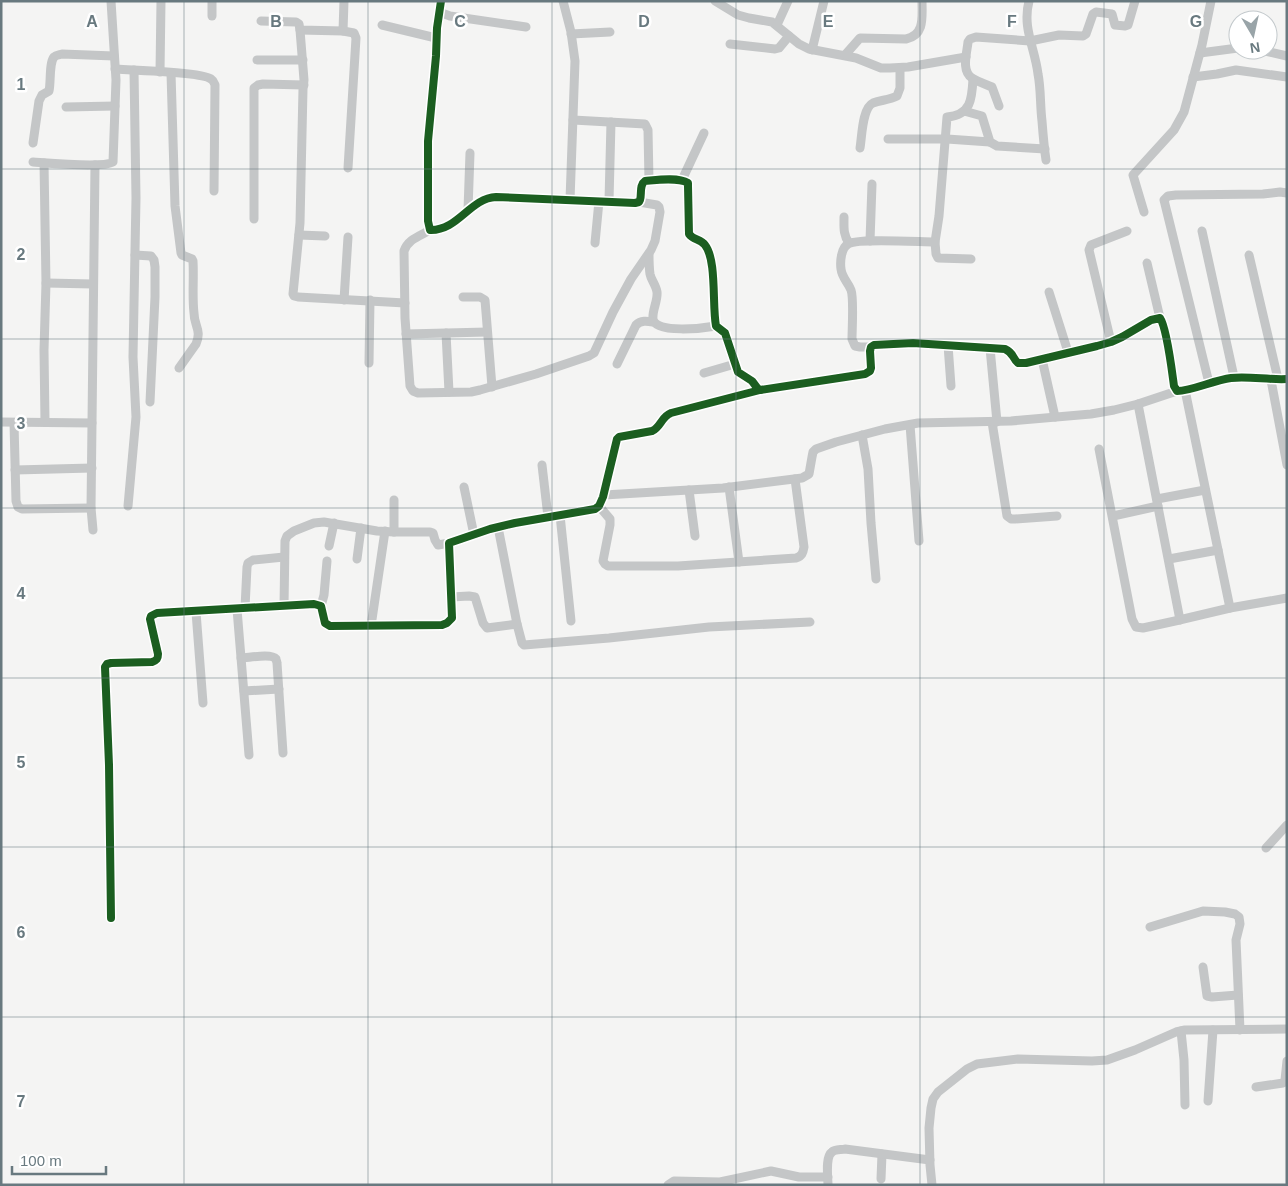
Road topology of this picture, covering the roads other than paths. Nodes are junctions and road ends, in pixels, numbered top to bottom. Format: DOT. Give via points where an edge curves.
graph roads {
  1 [pos="161,1"];
  2 [pos="212,1"];
  3 [pos="344,1"];
  4 [pos="441,1"];
  5 [pos="563,1"];
  6 [pos="715,1"];
  7 [pos="788,1"];
  8 [pos="824,1"];
  9 [pos="922,1"];
  10 [pos="1029,1"];
  11 [pos="1135,1"];
  12 [pos="1212,1"];
  13 [pos="109,2"];
  14 [pos="439,12"];
  15 [pos="212,16"];
  16 [pos="261,21"];
  17 [pos="382,25"];
  18 [pos="777,26"];
  19 [pos="526,27"];
  20 [pos="300,30"];
  21 [pos="343,31"];
  22 [pos="610,32"];
  23 [pos="571,34"];
  24 [pos="789,36"];
  25 [pos="436,38"];
  26 [pos="1030,41"];
  27 [pos="730,44"];
  28 [pos="1228,49"];
  29 [pos="812,50"];
  30 [pos="1200,53"];
  31 [pos="845,55"];
  32 [pos="114,56"];
  33 [pos="966,57"];
  34 [pos="257,60"];
  35 [pos="303,60"];
  36 [pos="900,68"];
  37 [pos="115,69"];
  38 [pos="134,70"];
  39 [pos="160,72"];
  40 [pos="171,73"];
  41 [pos="1193,77"];
  42 [pos="1287,77"];
  43 [pos="973,79"];
  44 [pos="304,85"];
  45 [pos="115,106"];
  46 [pos="999,106"];
  47 [pos="66,107"];
  48 [pos="964,111"];
  49 [pos="573,120"];
  50 [pos="611,122"];
  51 [pos="704,133"];
  52 [pos="888,139"];
  53 [pos="946,139"];
  54 [pos="990,142"];
  55 [pos="33,143"];
  56 [pos="860,148"];
  57 [pos="1045,149"];
  58 [pos="470,153"];
  59 [pos="1046,160"];
  60 [pos="33,162"];
  61 [pos="44,163"];
  62 [pos="95,165"];
  63 [pos="348,168"];
  64 [pos="682,180"];
  65 [pos="649,181"];
  66 [pos="872,184"];
  67 [pos="214,191"];
  68 [pos="1287,194"];
  69 [pos="570,200"];
  70 [pos="599,201"];
  71 [pos="609,201"];
  72 [pos="639,202"];
  73 [pos="468,210"];
  74 [pos="1144,212"];
  75 [pos="844,217"];
  76 [pos="254,219"];
  77 [pos="430,230"];
  78 [pos="1127,231"];
  79 [pos="1202,231"];
  80 [pos="299,235"];
  81 [pos="325,236"];
  82 [pos="348,237"];
  83 [pos="870,241"];
  84 [pos="935,242"];
  85 [pos="595,243"];
  86 [pos="848,243"];
  87 [pos="649,254"];
  88 [pos="134,255"];
  89 [pos="1249,255"];
  90 [pos="971,259"];
  91 [pos="1147,262"];
  92 [pos="46,283"];
  93 [pos="93,284"];
  94 [pos="1049,292"];
  95 [pos="462,297"];
  96 [pos="344,300"];
  97 [pos="370,300"];
  98 [pos="405,302"];
  99 [pos="1160,318"];
  100 [pos="653,322"];
  101 [pos="720,328"];
  102 [pos="446,332"];
  103 [pos="487,332"];
  104 [pos="406,334"];
  105 [pos="1111,342"];
  106 [pos="948,345"];
  107 [pos="871,347"];
  108 [pos="990,348"];
  109 [pos="1068,352"];
  110 [pos="1042,359"];
  111 [pos="369,363"];
  112 [pos="617,364"];
  113 [pos="735,364"];
  114 [pos="179,368"];
  115 [pos="704,373"];
  116 [pos="1234,378"];
  117 [pos="1279,379"];
  118 [pos="1209,383"];
  119 [pos="951,386"];
  120 [pos="492,387"];
  121 [pos="760,390"];
  122 [pos="1181,391"];
  123 [pos="450,392"];
  124 [pos="150,402"];
  125 [pos="1138,404"];
  126 [pos="1055,417"];
  127 [pos="1,422"];
  128 [pos="45,422"];
  129 [pos="994,422"];
  130 [pos="14,423"];
  131 [pos="92,423"];
  132 [pos="910,425"];
  133 [pos="862,435"];
  134 [pos="1099,449"];
  135 [pos="542,465"];
  136 [pos="1287,465"];
  137 [pos="92,468"];
  138 [pos="15,470"];
  139 [pos="795,479"];
  140 [pos="464,487"];
  141 [pos="729,487"];
  142 [pos="689,490"];
  143 [pos="1205,490"];
  144 [pos="604,495"];
  145 [pos="394,500"];
  146 [pos="1158,502"];
  147 [pos="128,506"];
  148 [pos="599,506"];
  149 [pos="91,508"];
  150 [pos="560,515"];
  151 [pos="1057,516"];
  152 [pos="1113,516"];
  153 [pos="548,517"];
  154 [pos="334,523"];
  155 [pos="498,527"];
  156 [pos="361,528"];
  157 [pos="93,530"];
  158 [pos="390,532"];
  159 [pos="474,535"];
  160 [pos="695,536"];
  161 [pos="919,541"];
  162 [pos="449,544"];
  163 [pos="329,546"];
  164 [pos="1218,550"];
  165 [pos="284,557"];
  166 [pos="357,559"];
  167 [pos="1169,559"];
  168 [pos="327,561"];
  169 [pos="740,562"];
  170 [pos="876,578"];
  171 [pos="451,597"];
  172 [pos="1287,598"];
  173 [pos="284,606"];
  174 [pos="321,606"];
  175 [pos="241,608"];
  176 [pos="1230,608"];
  177 [pos="196,612"];
  178 [pos="1180,620"];
  179 [pos="571,621"];
  180 [pos="810,622"];
  181 [pos="517,624"];
  182 [pos="371,626"];
  183 [pos="241,658"];
  184 [pos="279,689"];
  185 [pos="244,691"];
  186 [pos="203,703"];
  187 [pos="283,752"];
  188 [pos="249,755"];
  189 [pos="1287,825"];
  190 [pos="1266,848"];
  191 [pos="111,918"];
  192 [pos="1150,927"];
  193 [pos="1203,967"];
  194 [pos="1238,995"];
  195 [pos="1287,1029"];
  196 [pos="1213,1030"];
  197 [pos="1240,1030"];
  198 [pos="1181,1031"];
  199 [pos="1287,1061"];
  200 [pos="1256,1086"];
  201 [pos="1208,1102"];
  202 [pos="1185,1106"];
  203 [pos="882,1154"];
  204 [pos="930,1160"];
  205 [pos="881,1179"];
  206 [pos="828,1181"];
  207 [pos="668,1185"];
  208 [pos="932,1185"];
  1 -- 39 [label="street"];
  2 -- 15 [label="street"];
  3 -- 21 [label="street"];
  4 -- 14 [label="street"];
  5 -- 23 [label="street"];
  6 -- 18 [label="street" via="738,15 767,20"];
  7 -- 18 [label="street"];
  8 -- 29 [label="street"];
  9 -- 31 [label="street" via="921,25 913,38 860,38"];
  10 -- 26 [label="street" via="1027,31"];
  11 -- 26 [label="street" via="1127,26 1115,25 1112,14 1096,12 1085,36 1058,35"];
  12 -- 30 [label="street"];
  13 -- 32 [label="street"];
  14 -- 19 [label="street"];
  14 -- 25 [label="street"];
  16 -- 20 [label="street" via="296,22"];
  17 -- 25 [label="street"];
  18 -- 24 [label="street"];
  20 -- 21 [label="street"];
  20 -- 35 [label="street"];
  21 -- 63 [label="street" via="354,33 356,38"];
  22 -- 23 [label="street"];
  23 -- 49 [label="street" via="575,61"];
  24 -- 27 [label="street" via="776,49"];
  24 -- 29 [label="street"];
  25 -- 77 [label="street" via="428,141"];
  26 -- 33 [label="street" via="972,38 968,42"];
  26 -- 57 [label="street" via="1039,76"];
  28 -- 30 [label="street"];
  29 -- 31 [label="street"];
  30 -- 41 [label="street"];
  31 -- 36 [label="street" via="881,68"];
  32 -- 37 [label="street"];
  32 -- 55 [label="street" via="62,54 54,57 49,91 38,101"];
  33 -- 36 [label="street"];
  33 -- 43 [label="street" via="966,68"];
  34 -- 35 [label="street"];
  35 -- 44 [label="street"];
  36 -- 56 [label="street" via="897,96 868,106"];
  37 -- 38 [label="street"];
  37 -- 45 [label="street"];
  38 -- 39 [label="street"];
  38 -- 88 [label="street"];
  39 -- 40 [label="street"];
  40 -- 67 [label="street" via="213,80"];
  40 -- 114 [label="street" via="175,206 181,253 193,261 194,317 198,328 198,340"];
  41 -- 42 [label="street" via="1236,70"];
  41 -- 74 [label="street" via="1184,112 1174,130 1133,174"];
  43 -- 46 [label="street" via="992,87"];
  43 -- 48 [label="street" via="971,100"];
  44 -- 76 [label="street" via="263,84 254,88"];
  44 -- 80 [label="street"];
  45 -- 47 [label="street"];
  45 -- 62 [label="street" via="113,162"];
  48 -- 53 [label="street" via="958,116 947,117"];
  48 -- 54 [label="street" via="982,116"];
  49 -- 50 [label="street"];
  49 -- 69 [label="street"];
  50 -- 65 [label="street" via="648,126"];
  50 -- 71 [label="street"];
  51 -- 64 [label="street"];
  52 -- 53 [label="street"];
  53 -- 54 [label="street"];
  53 -- 84 [label="street"];
  54 -- 57 [label="street" via="997,146"];
  57 -- 59 [label="street"];
  58 -- 73 [label="street"];
  60 -- 61 [label="street"];
  61 -- 62 [label="street"];
  61 -- 92 [label="street"];
  62 -- 93 [label="street"];
  64 -- 65 [label="street"];
  64 -- 101 [label="street" via="688,183 689,234 705,245 712,266"];
  65 -- 72 [label="street" via="641,185"];
  66 -- 83 [label="street"];
  68 -- 118 [label="street" via="1176,195 1164,200"];
  69 -- 70 [label="street"];
  69 -- 73 [label="street" via="491,197"];
  70 -- 71 [label="street"];
  70 -- 85 [label="street"];
  71 -- 72 [label="street"];
  72 -- 87 [label="street" via="657,205 660,209 655,241"];
  73 -- 77 [label="street" via="455,222"];
  75 -- 86 [label="street"];
  77 -- 98 [label="street" via="409,242 404,251"];
  78 -- 105 [label="street" via="1091,246 1089,250"];
  79 -- 116 [label="street"];
  80 -- 81 [label="street"];
  80 -- 96 [label="street" via="294,296"];
  82 -- 96 [label="street"];
  83 -- 84 [label="street"];
  83 -- 86 [label="street"];
  84 -- 90 [label="street" via="938,258"];
  86 -- 107 [label="street" via="841,264 843,278 851,290 852,339 855,346"];
  87 -- 100 [label="street" via="650,274 657,298"];
  87 -- 120 [label="street" via="617,304 594,353"];
  88 -- 124 [label="street" via="151,256 155,267"];
  88 -- 147 [label="street" via="136,417"];
  89 -- 117 [label="street"];
  91 -- 99 [label="street"];
  92 -- 93 [label="street"];
  92 -- 128 [label="street"];
  93 -- 131 [label="street"];
  94 -- 109 [label="street"];
  95 -- 103 [label="street" via="485,300"];
  96 -- 97 [label="street"];
  97 -- 98 [label="street"];
  97 -- 111 [label="street"];
  98 -- 104 [label="street"];
  99 -- 105 [label="street"];
  99 -- 122 [label="street" via="1174,386"];
  100 -- 101 [label="street" via="666,328"];
  100 -- 112 [label="street" via="642,321 636,325"];
  101 -- 113 [label="street" via="726,334"];
  102 -- 103 [label="street"];
  102 -- 104 [label="street"];
  102 -- 123 [label="street"];
  103 -- 120 [label="street"];
  104 -- 123 [label="street" via="411,390 418,393"];
  105 -- 109 [label="street"];
  106 -- 107 [label="street" via="913,342"];
  106 -- 108 [label="street"];
  106 -- 119 [label="street"];
  107 -- 121 [label="street" via="871,368 865,374"];
  108 -- 110 [label="street" via="1010,351 1018,363"];
  108 -- 129 [label="street"];
  109 -- 110 [label="street"];
  110 -- 126 [label="street"];
  113 -- 115 [label="street"];
  113 -- 121 [label="street" via="738,372"];
  116 -- 117 [label="street"];
  116 -- 118 [label="street"];
  117 -- 136 [label="street"];
  118 -- 122 [label="street"];
  120 -- 123 [label="street"];
  121 -- 144 [label="street" via="671,412 663,417 657,429 619,436"];
  122 -- 125 [label="street"];
  122 -- 143 [label="street"];
  125 -- 126 [label="street" via="1091,414"];
  125 -- 146 [label="street"];
  126 -- 129 [label="street"];
  127 -- 130 [label="street"];
  128 -- 130 [label="street"];
  128 -- 131 [label="street"];
  129 -- 132 [label="street"];
  129 -- 151 [label="street" via="1007,516 1015,520"];
  130 -- 138 [label="street"];
  131 -- 137 [label="street"];
  132 -- 133 [label="street"];
  132 -- 161 [label="street"];
  133 -- 139 [label="street" via="816,449 809,474"];
  133 -- 170 [label="street"];
  134 -- 152 [label="street"];
  135 -- 153 [label="street"];
  137 -- 138 [label="street"];
  137 -- 149 [label="street"];
  138 -- 149 [label="street" via="18,507"];
  139 -- 141 [label="street"];
  139 -- 169 [label="street" via="803,552 796,558"];
  140 -- 159 [label="street"];
  141 -- 142 [label="street"];
  141 -- 169 [label="street"];
  142 -- 144 [label="street"];
  142 -- 160 [label="street"];
  143 -- 146 [label="street"];
  143 -- 164 [label="street"];
  144 -- 148 [label="street"];
  145 -- 158 [label="street"];
  146 -- 152 [label="street"];
  146 -- 167 [label="street"];
  148 -- 150 [label="street"];
  148 -- 169 [label="street" via="610,519 603,560 608,566"];
  149 -- 157 [label="street"];
  150 -- 153 [label="street"];
  150 -- 179 [label="street"];
  152 -- 178 [label="street" via="1134,624 1140,628"];
  153 -- 155 [label="street"];
  154 -- 156 [label="street"];
  154 -- 163 [label="street"];
  154 -- 165 [label="street" via="314,523 290,533 285,541"];
  155 -- 159 [label="street"];
  155 -- 181 [label="street"];
  156 -- 158 [label="street"];
  156 -- 166 [label="street"];
  158 -- 162 [label="street" via="430,532 438,544"];
  158 -- 182 [label="street"];
  159 -- 162 [label="street"];
  162 -- 171 [label="street"];
  164 -- 167 [label="street"];
  164 -- 176 [label="street"];
  165 -- 173 [label="street"];
  165 -- 175 [label="street" via="248,563"];
  167 -- 178 [label="street"];
  168 -- 174 [label="street"];
  171 -- 181 [label="street" via="475,597 486,628"];
  171 -- 182 [label="street" via="452,618 447,624"];
  172 -- 176 [label="street"];
  173 -- 174 [label="street"];
  173 -- 175 [label="street"];
  174 -- 182 [label="street" via="327,625"];
  175 -- 177 [label="street"];
  175 -- 183 [label="street"];
  176 -- 178 [label="street"];
  177 -- 186 [label="street"];
  177 -- 191 [label="street" via="151,616 158,654 156,660 111,663 104,667"];
  180 -- 181 [label="street" via="709,627 526,646 522,644"];
  183 -- 184 [label="street" via="267,656 276,659"];
  183 -- 185 [label="street"];
  184 -- 185 [label="street"];
  184 -- 187 [label="street"];
  185 -- 188 [label="street"];
  189 -- 190 [label="street"];
  192 -- 194 [label="street" via="1203,911 1225,912 1239,917 1236,940"];
  193 -- 194 [label="street" via="1206,996"];
  194 -- 197 [label="street"];
  195 -- 197 [label="street"];
  196 -- 197 [label="street"];
  196 -- 198 [label="street"];
  196 -- 201 [label="street"];
  198 -- 202 [label="street"];
  198 -- 204 [label="street" via="1107,1060 1018,1059 977,1064 933,1099 929,1128"];
  199 -- 200 [label="street" via="1283,1083"];
  203 -- 204 [label="street"];
  203 -- 205 [label="street"];
  203 -- 206 [label="street" via="844,1149 834,1151 828,1157"];
  204 -- 208 [label="street"];
  206 -- 207 [label="street" via="771,1171 720,1182 674,1181"];
}
